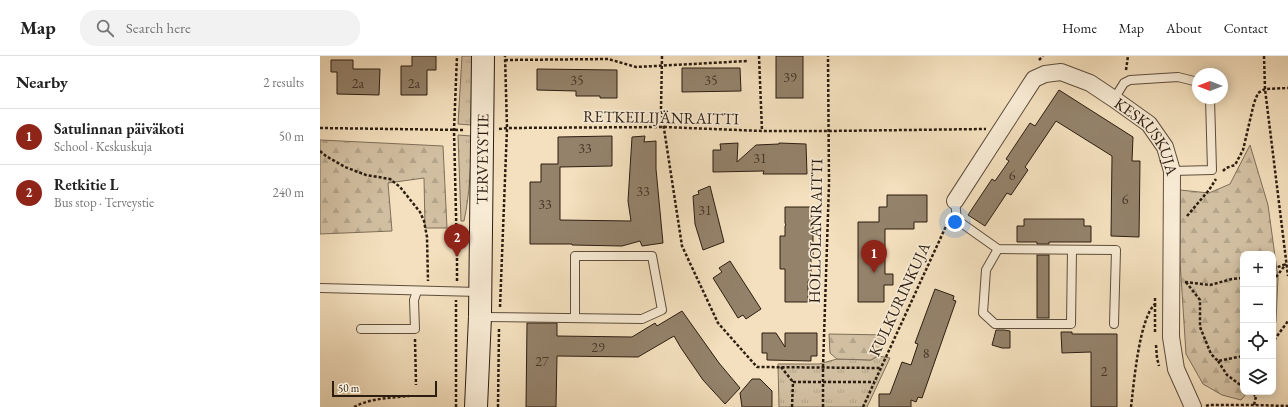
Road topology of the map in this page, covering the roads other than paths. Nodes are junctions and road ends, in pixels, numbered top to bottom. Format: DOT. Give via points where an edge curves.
graph roads {
  1 [pos="483,56"];
  2 [pos="1192,80"];
  3 [pos="1114,99"];
  4 [pos="1210,104"];
  5 [pos="1172,171"];
  6 [pos="955,201"];
  7 [pos="998,249"];
  8 [pos="1072,250"];
  9 [pos="320,288"];
  10 [pos="417,290"];
  11 [pos="479,292"];
  12 [pos="490,317"];
  13 [pos="574,318"];
  14 [pos="1114,324"];
  15 [pos="362,329"];
  16 [pos="476,407"];
  17 [pos="1193,407"];
  1 -- 11 [label="main road, TERVEYSTIE"];
  2 -- 3 [label="lane" via="1178,77 1130,80 1124,83"];
  3 -- 5 [label="street, KESKUSKUJA" via="1149,124 1165,147"];
  3 -- 6 [label="street, KESKUSKUJA" via="1090,83 1061,72 1046,74 1034,80"];
  4 -- 5 [label="lane" via="1212,170"];
  5 -- 17 [label="street, KESKUSKUJA" via="1171,337 1176,369"];
  6 -- 7 [label="lane" via="957,220"];
  7 -- 8 [label="lane"];
  7 -- 8 [label="lane" via="986,270 983,313 995,324 1071,324"];
  8 -- 14 [label="lane" via="1116,250"];
  9 -- 10 [label="lane"];
  10 -- 11 [label="lane"];
  10 -- 15 [label="lane" via="414,300 415,329"];
  11 -- 12 [label="main road, TERVEYSTIE"];
  12 -- 13 [label="lane"];
  12 -- 16 [label="main road, TERVEYSTIE"];
  13 -- 13 [label="lane" via="642,319 662,310 652,256 575,256"];
}
